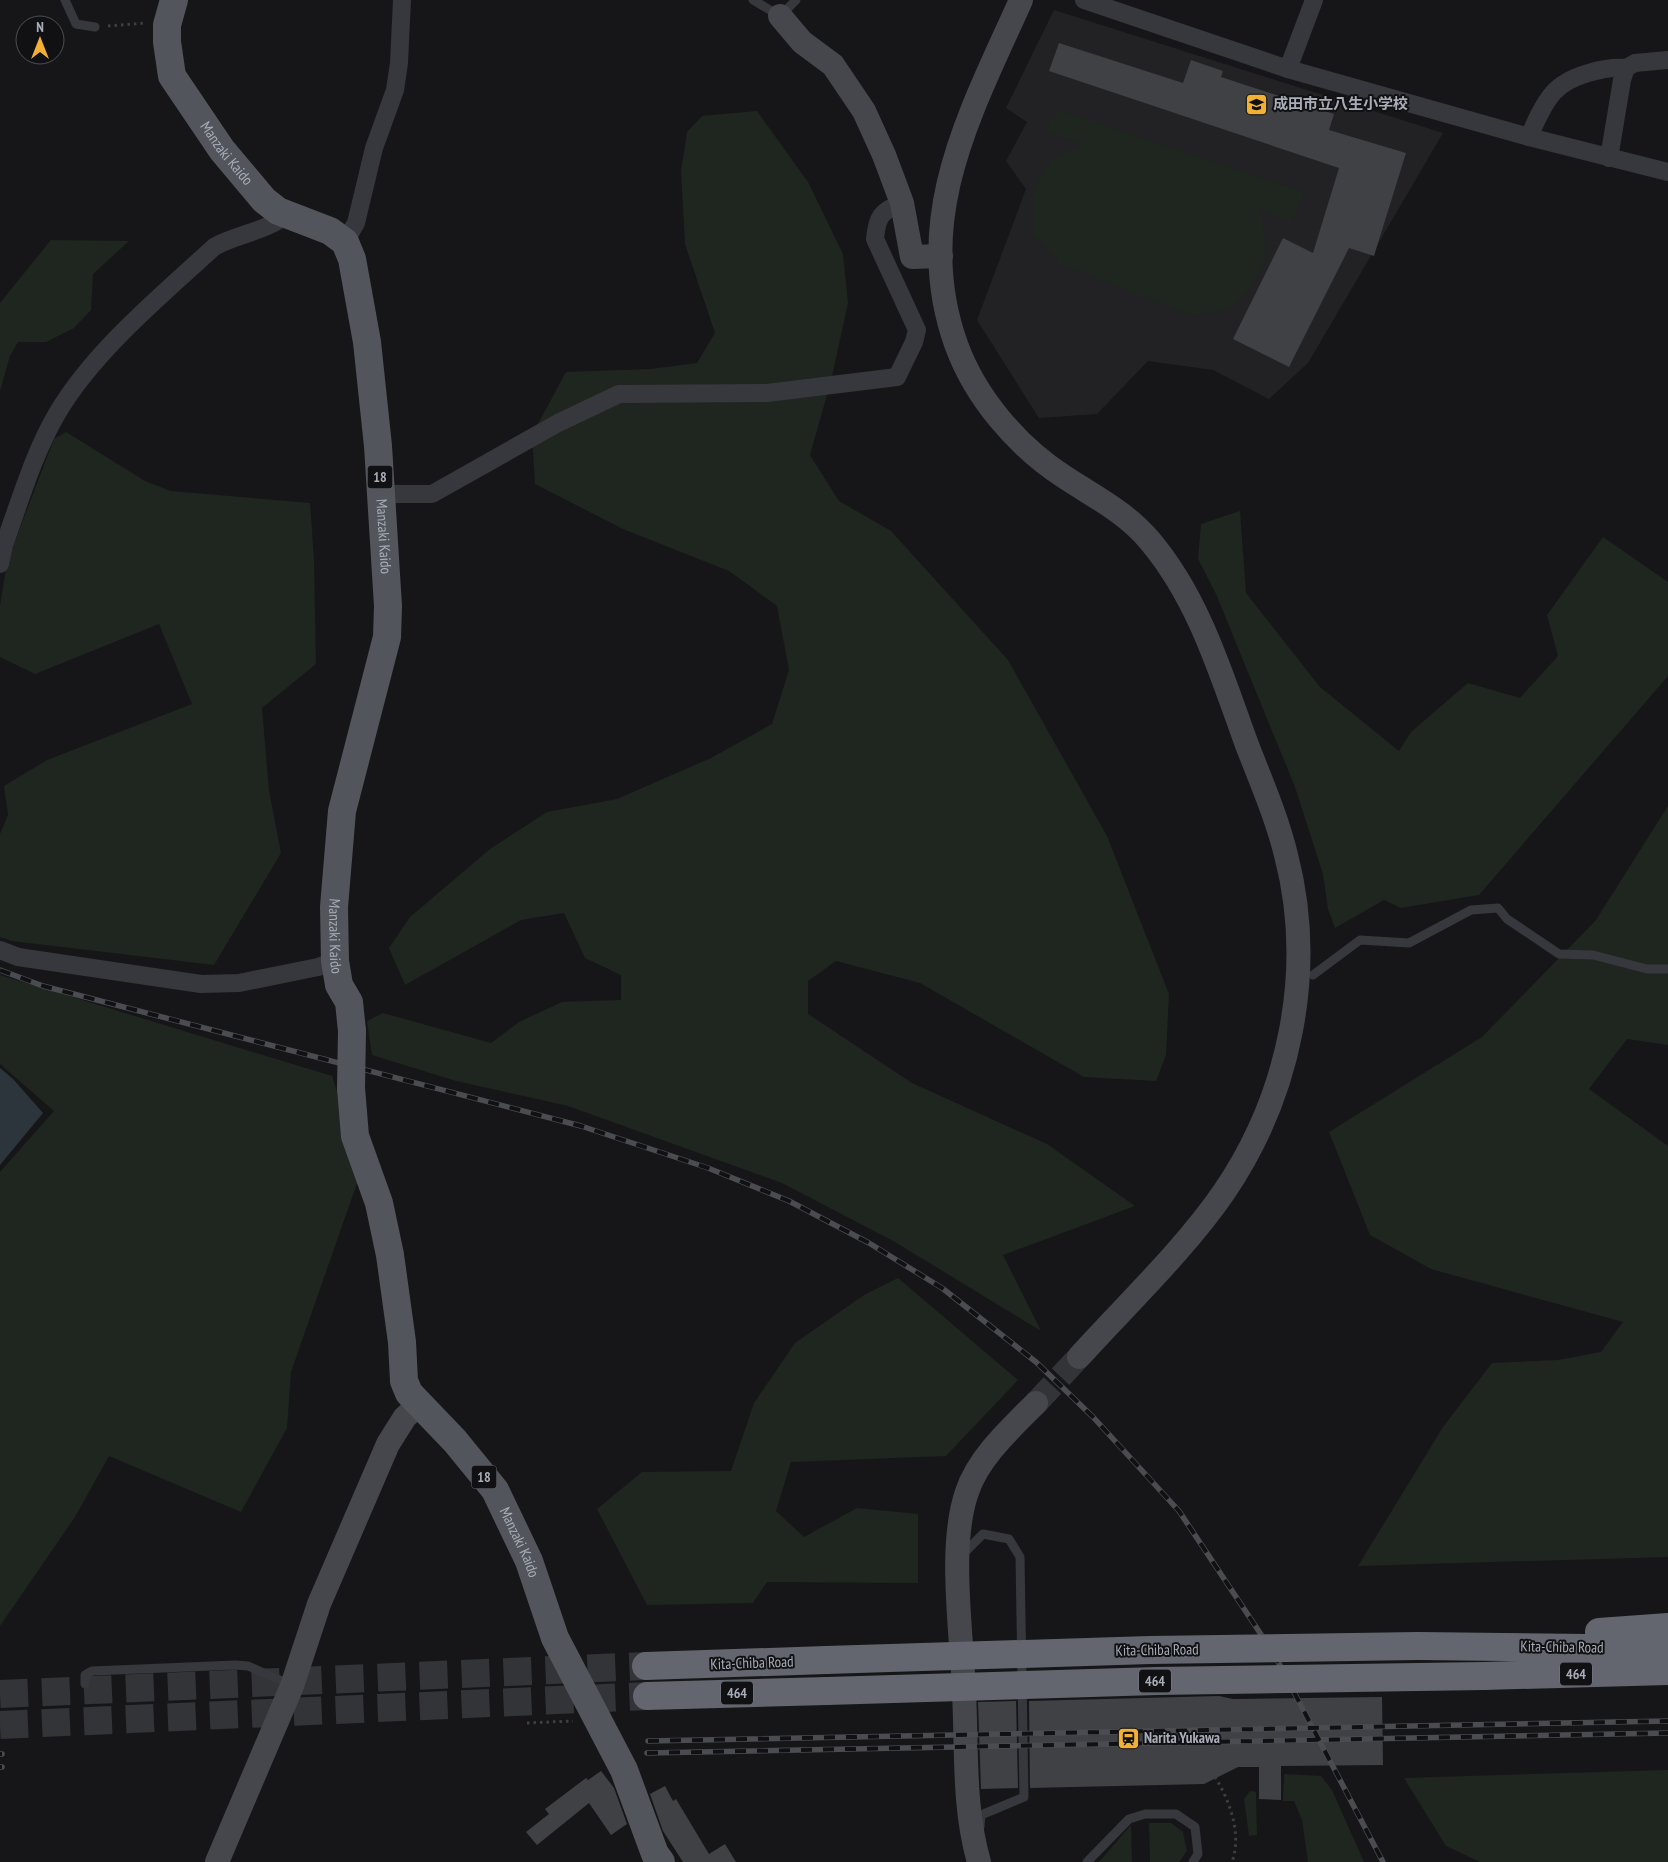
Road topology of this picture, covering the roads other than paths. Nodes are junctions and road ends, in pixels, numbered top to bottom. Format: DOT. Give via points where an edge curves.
graph roads {
  1 [pos="65,0"];
  2 [pos="174,0"];
  3 [pos="402,0"];
  4 [pos="753,0"];
  5 [pos="1021,0"];
  6 [pos="1084,0"];
  7 [pos="1314,0"];
  8 [pos="788,8"];
  9 [pos="95,27"];
  10 [pos="1668,60"];
  11 [pos="1626,68"];
  12 [pos="1288,70"];
  13 [pos="1529,137"];
  14 [pos="1609,158"];
  15 [pos="1668,172"];
  16 [pos="902,203"];
  17 [pos="278,211"];
  18 [pos="345,242"];
  19 [pos="941,256"];
  20 [pos="381,494"];
  21 [pos="0,564"];
  22 [pos="0,950"];
  23 [pos="335,961"];
  24 [pos="1668,969"];
  25 [pos="1313,975"];
  26 [pos="1080,1356"];
  27 [pos="1036,1403"];
  28 [pos="419,1405"];
  29 [pos="958,1558"];
  30 [pos="1668,1627"];
  31 [pos="1463,1645"];
  32 [pos="1668,1649"];
  33 [pos="646,1666"];
  34 [pos="1668,1671"];
  35 [pos="1530,1675"];
  36 [pos="85,1684"];
  37 [pos="1668,1685"];
  38 [pos="292,1686"];
  39 [pos="647,1696"];
  40 [pos="978,1858"];
  41 [pos="217,1862"];
  42 [pos="661,1862"];
  43 [pos="1088,1862"];
  44 [pos="1193,1862"];
  1 -- 9 [label="lane" via="76,24"];
  2 -- 17 [label="main road, Manzaki Kaido" via="166,42 172,76 222,150 264,200"];
  3 -- 18 [label="street" via="395,90 374,148 356,223"];
  4 -- 8 [label="lane"];
  5 -- 19 [label="street" via="975,98 957,149 944,195"];
  6 -- 12 [label="street"];
  7 -- 12 [label="street"];
  8 -- 16 [label="street" via="802,42 833,65 864,110"];
  10 -- 11 [label="street"];
  11 -- 13 [label="street" via="1602,69 1563,85 1553,93"];
  11 -- 14 [label="street"];
  12 -- 13 [label="street"];
  13 -- 14 [label="street"];
  14 -- 15 [label="street"];
  16 -- 19 [label="street" via="912,256"];
  16 -- 20 [label="street" via="883,211 876,225 875,239 917,330 898,377 767,393 619,394 558,423 432,494"];
  17 -- 18 [label="main road, Manzaki Kaido" via="330,231"];
  17 -- 21 [label="street" via="279,220 268,227 229,238 214,247 90,365 58,411 46,436 4,545"];
  18 -- 20 [label="main road, Manzaki Kaido / 18" via="352,259 373,383"];
  19 -- 26 [label="street" via="943,296 956,345 975,384 996,414 1037,457 1120,513 1147,537 1188,596 1210,644 1278,826 1294,893 1299,980 1283,1067 1265,1119 1246,1157 1190,1235"];
  20 -- 23 [label="main road, Manzaki Kaido / 18" via="387,637 342,811 334,908"];
  22 -- 23 [label="street" via="18,957 201,984 239,983"];
  23 -- 28 [label="main road, Manzaki Kaido / 18, bridge" via="339,985 349,1002 356,1136 380,1203 402,1342 404,1381"];
  24 -- 25 [label="lane" via="1647,970 1593,955 1560,954 1507,919 1498,908 1471,910 1409,943 1360,940"];
  27 -- 29 [label="street" via="984,1461 967,1492"];
  28 -- 38 [label="street" via="405,1417 388,1444 320,1604"];
  28 -- 42 [label="main road, Manzaki Kaido / 18" via="454,1440 495,1490 529,1560 555,1638 624,1770"];
  29 -- 40 [label="street" via="968,1797"];
  29 -- 40 [label="lane" via="983,1534 1008,1539 1020,1557 1024,1797 981,1815"];
  30 -- 31 [label="highway"];
  31 -- 32 [label="highway, Kita-Chiba Road / 464"];
  31 -- 33 [label="highway, Kita-Chiba Road / 464, bridge" via="1150,1650"];
  34 -- 35 [label="highway, Kita-Chiba Road / 464"];
  35 -- 37 [label="highway"];
  35 -- 39 [label="highway, Kita-Chiba Road / 464, bridge" via="1166,1680"];
  36 -- 38 [label="lane" via="85,1675 92,1671 235,1665 248,1666"];
  38 -- 41 [label="street"];
  43 -- 44 [label="lane" via="1129,1819 1145,1814 1176,1814 1195,1827 1198,1854"];
}
